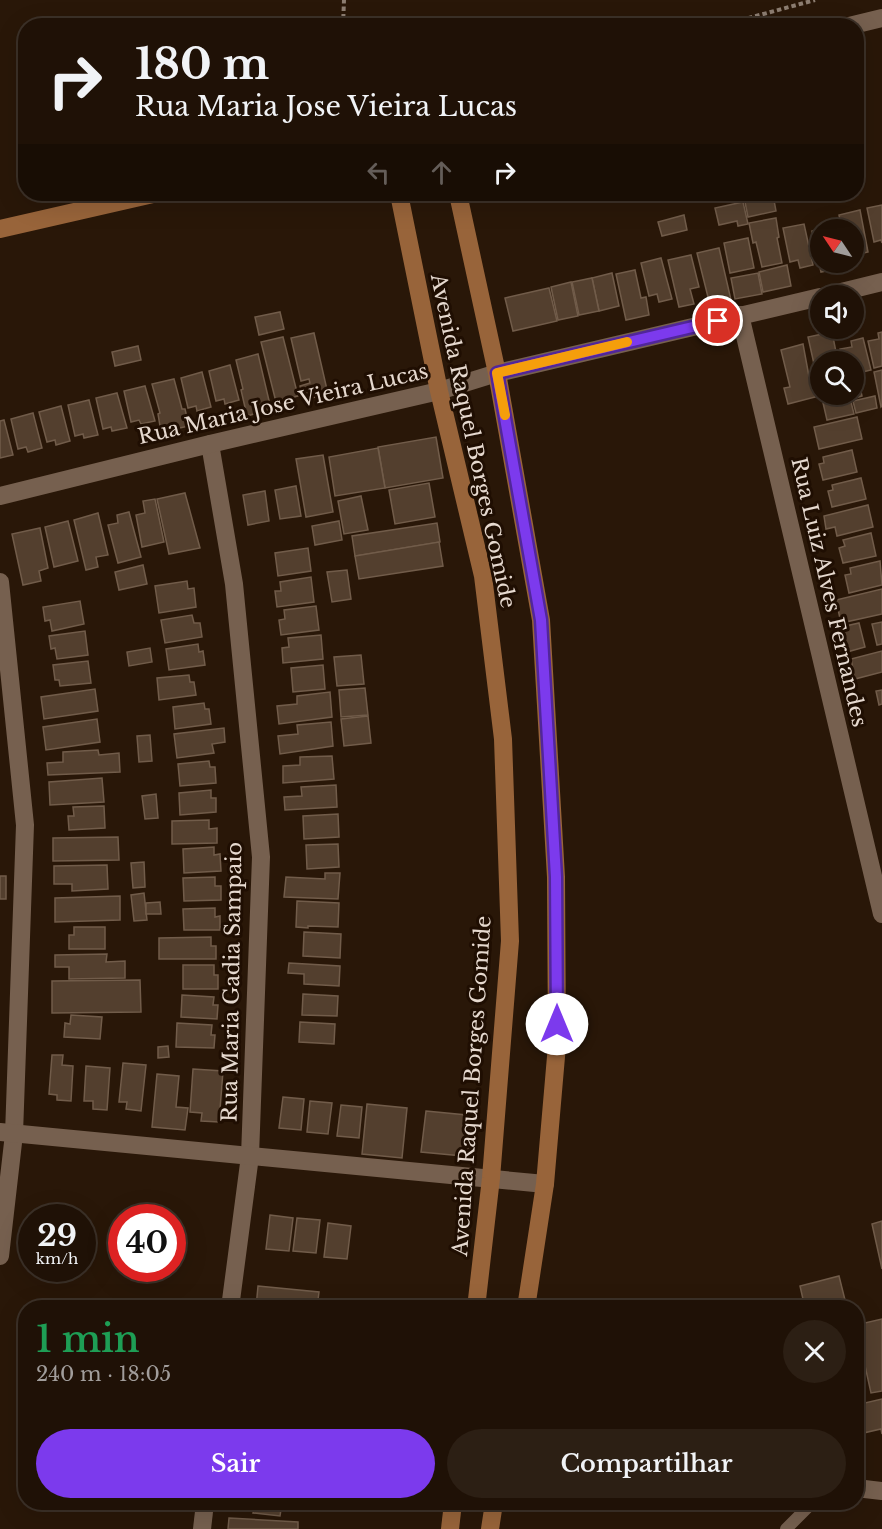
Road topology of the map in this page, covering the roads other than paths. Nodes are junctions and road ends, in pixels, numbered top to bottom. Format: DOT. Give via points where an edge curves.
graph roads {
  1 [pos="882,18"];
  2 [pos="864,22"];
  3 [pos="122,201"];
  4 [pos="400,201"];
  5 [pos="460,201"];
  6 [pos="0,229"];
  7 [pos="882,282"];
  8 [pos="864,286"];
  9 [pos="810,299"];
  10 [pos="740,315"];
  11 [pos="497,373"];
  12 [pos="439,391"];
  13 [pos="210,444"];
  14 [pos="0,496"];
  15 [pos="0,582"];
  16 [pos="882,914"];
  17 [pos="7,1133"];
  18 [pos="250,1156"];
  19 [pos="491,1179"];
  20 [pos="545,1184"];
  21 [pos="0,1256"];
  22 [pos="231,1300"];
  23 [pos="477,1300"];
  24 [pos="527,1300"];
  25 [pos="864,1489"];
  26 [pos="882,1491"];
  27 [pos="204,1510"];
  28 [pos="452,1510"];
  29 [pos="493,1510"];
  30 [pos="805,1510"];
  31 [pos="202,1529"];
  32 [pos="450,1529"];
  33 [pos="490,1529"];
  34 [pos="786,1529"];
  1 -- 2 [label="street"];
  3 -- 6 [label="street"];
  4 -- 12 [label="street, Avenida Raquel Borges Gomide"];
  5 -- 11 [label="street, Avenida Raquel Borges Gomide"];
  7 -- 8 [label="street"];
  9 -- 10 [label="street, Rua Maria Jose Vieira Lucas"];
  10 -- 11 [label="street, Rua Maria Jose Vieira Lucas"];
  10 -- 16 [label="street, Rua Luiz Alves Fernandes"];
  11 -- 12 [label="street, Rua Maria Jose Vieira Lucas"];
  11 -- 20 [label="street, Avenida Raquel Borges Gomide" via="541,620 555,866 557,1045"];
  12 -- 13 [label="street, Rua Maria Jose Vieira Lucas"];
  12 -- 19 [label="street, Avenida Raquel Borges Gomide" via="483,576 503,739 510,941"];
  13 -- 14 [label="street, Rua Maria Jose Vieira Lucas"];
  13 -- 18 [label="street, Rua Maria Gadia Sampaio" via="234,584 261,857"];
  15 -- 17 [label="street" via="25,825"];
  17 -- 18 [label="street"];
  17 -- 21 [label="street"];
  18 -- 19 [label="street"];
  18 -- 22 [label="street, Rua Maria Gadia Sampaio"];
  19 -- 20 [label="street"];
  19 -- 23 [label="street, Avenida Raquel Borges Gomide"];
  20 -- 24 [label="street, Avenida Raquel Borges Gomide"];
  25 -- 26 [label="street"];
  27 -- 31 [label="street"];
  28 -- 32 [label="street"];
  29 -- 33 [label="street"];
  30 -- 34 [label="lane"];
}
